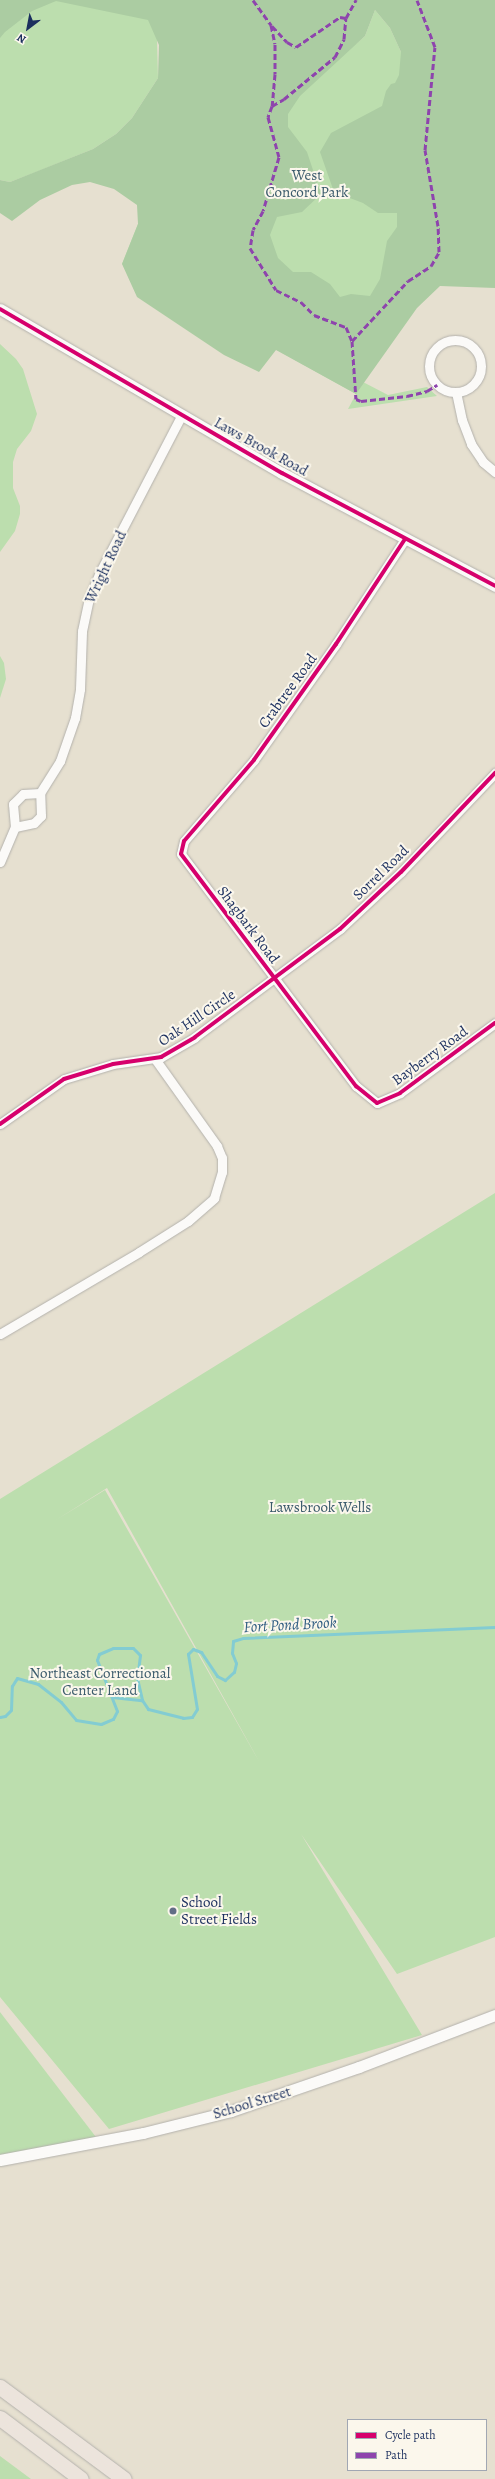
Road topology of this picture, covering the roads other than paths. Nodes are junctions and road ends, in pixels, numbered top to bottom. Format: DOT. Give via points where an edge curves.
graph roads {
  1 [pos="0,309"];
  2 [pos="456,392"];
  3 [pos="181,416"];
  4 [pos="495,472"];
  5 [pos="405,539"];
  6 [pos="495,586"];
  7 [pos="495,773"];
  8 [pos="40,793"];
  9 [pos="15,827"];
  10 [pos="181,849"];
  11 [pos="0,862"];
  12 [pos="274,979"];
  13 [pos="495,1024"];
  14 [pos="155,1058"];
  15 [pos="377,1103"];
  16 [pos="0,1124"];
  17 [pos="0,1334"];
  18 [pos="495,2015"];
  19 [pos="0,2160"];
  20 [pos="0,2387"];
  21 [pos="0,2418"];
  22 [pos="81,2479"];
  23 [pos="124,2479"];
  1 -- 3 [label="street, Laws Brook Road"];
  2 -- 2 [label="street" via="471,386 478,378 481,367 479,357 473,348 464,342 453,340 438,346 429,365 431,376 437,384 446,390"];
  2 -- 4 [label="street" via="471,444"];
  3 -- 5 [label="street, Laws Brook Road"];
  3 -- 8 [label="street, Wright Road" via="91,592 82,630 80,689 75,718 60,761"];
  5 -- 6 [label="street, Laws Brook Road"];
  5 -- 10 [label="street, Crabtree Road" via="336,644 254,760 214,808 194,827"];
  7 -- 12 [label="street, Sorrel Road" via="390,882 340,929"];
  8 -- 9 [label="street" via="42,810 38,820"];
  8 -- 9 [label="street" via="23,794 15,800 12,808"];
  9 -- 11 [label="street"];
  10 -- 12 [label="street, Shagbark Road" via="186,863"];
  12 -- 14 [label="street, Oak Hill Circle" via="195,1037"];
  12 -- 15 [label="street, Shagbark Road" via="356,1086"];
  13 -- 15 [label="street, Bayberry Road" via="400,1093"];
  14 -- 16 [label="street, Oak Hill Circle" via="112,1064 64,1079"];
  14 -- 17 [label="street, Oak Hill Circle" via="217,1146 222,1158 222,1172 214,1198 188,1221 146,1249"];
  18 -- 19 [label="street, School Street" via="359,2067 231,2111 144,2133"];
  20 -- 23 [label="highway"];
  21 -- 22 [label="highway"];
}
